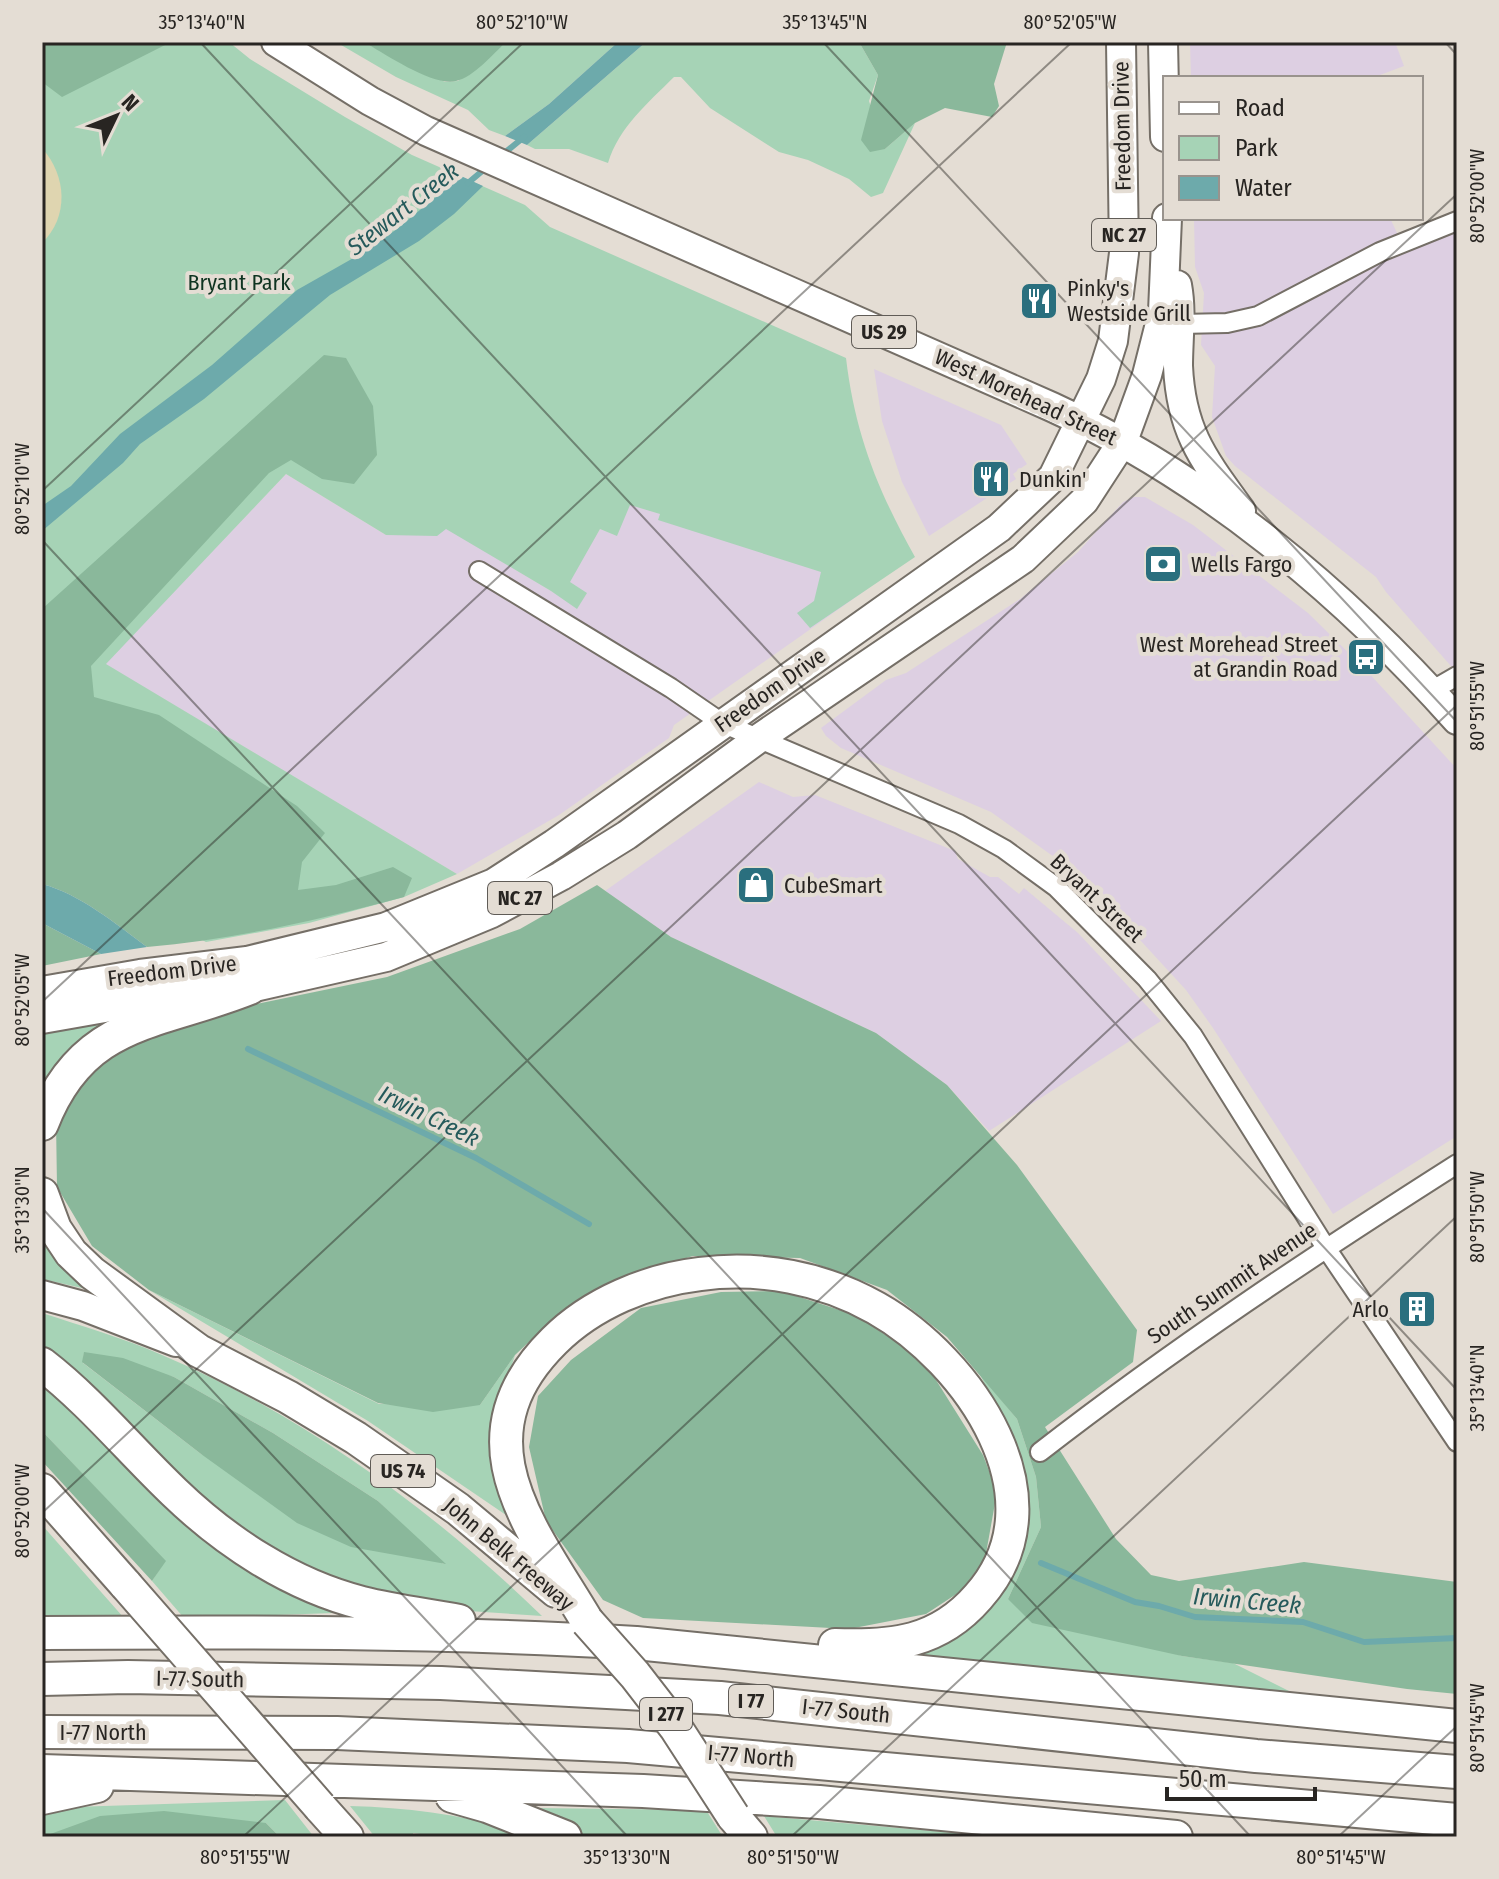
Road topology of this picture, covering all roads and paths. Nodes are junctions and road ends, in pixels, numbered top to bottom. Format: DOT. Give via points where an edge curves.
graph roads {
  1 [pos="276,42"];
  2 [pos="1121,42"];
  3 [pos="1163,42"];
  4 [pos="1164,76"];
  5 [pos="1457,221"];
  6 [pos="1167,230"];
  7 [pos="1180,324"];
  8 [pos="1081,420"];
  9 [pos="1123,441"];
  10 [pos="1257,534"];
  11 [pos="479,571"];
  12 [pos="1457,676"];
  13 [pos="1431,691"];
  14 [pos="1457,720"];
  15 [pos="722,723"];
  16 [pos="758,739"];
  17 [pos="250,988"];
  18 [pos="42,991"];
  19 [pos="42,1019"];
  20 [pos="42,1124"];
  21 [pos="1457,1164"];
  22 [pos="42,1194"];
  23 [pos="1326,1248"];
  24 [pos="42,1295"];
  25 [pos="199,1351"];
  26 [pos="42,1364"];
  27 [pos="1457,1442"];
  28 [pos="1040,1452"];
  29 [pos="42,1490"];
  30 [pos="576,1630"];
  31 [pos="42,1633"];
  32 [pos="636,1643"];
  33 [pos="42,1679"];
  34 [pos="1457,1726"];
  35 [pos="42,1732"];
  36 [pos="42,1771"];
  37 [pos="1457,1772"];
  38 [pos="172,1777"];
  39 [pos="394,1782"];
  40 [pos="42,1798"];
  41 [pos="320,1807"];
  42 [pos="951,1815"];
  43 [pos="1457,1820"];
  44 [pos="743,1830"];
  45 [pos="339,1837"];
  46 [pos="347,1837"];
  47 [pos="565,1837"];
  48 [pos="1011,1837"];
  49 [pos="1176,1837"];
  1 -- 8 [label="main road, West Morehead Street / US 29" via="370,101 474,153"];
  2 -- 8 [label="main road, Freedom Drive / NC 27" via="1120,301 1101,379"];
  3 -- 4 [label="main road, Freedom Drive"];
  5 -- 7 [label="street" via="1380,252 1258,316"];
  6 -- 7 [label="main road"];
  6 -- 9 [label="main road, Freedom Drive / NC 27" via="1163,312"];
  7 -- 10 [label="main road" via="1178,366 1186,422 1200,455"];
  8 -- 9 [label="main road, West Morehead Street / US 29"];
  8 -- 15 [label="main road, Freedom Drive / NC 27" via="1053,477 999,528"];
  9 -- 10 [label="main road, West Morehead Street / US 29"];
  9 -- 16 [label="main road, Freedom Drive / NC 27" via="1084,501 1023,559"];
  10 -- 13 [label="main road, West Morehead Street / US 29" via="1386,643"];
  11 -- 15 [label="street, Bryant Street"];
  12 -- 13 [label="street"];
  13 -- 14 [label="main road, West Morehead Street / US 29"];
  15 -- 16 [label="street, Bryant Street"];
  15 -- 18 [label="main road, Freedom Drive / NC 27" via="554,844 494,883 441,906 386,927 247,961"];
  16 -- 17 [label="main road, Freedom Drive / NC 27" via="627,835 492,913 386,957"];
  16 -- 23 [label="street, Bryant Street" via="959,824 1056,887 1147,979 1193,1036"];
  17 -- 19 [label="main road, Freedom Drive"];
  17 -- 20 [label="highway, NC 27" via="105,1040 59,1085"];
  21 -- 23 [label="street, South Summit Avenue"];
  22 -- 25 [label="highway, John Belk Freeway" via="71,1253"];
  23 -- 27 [label="street, Bryant Street"];
  23 -- 28 [label="street, South Summit Avenue" via="1197,1335"];
  24 -- 25 [label="main road, US 74"];
  25 -- 30 [label="highway, John Belk Freeway / US 74" via="356,1438 445,1500 523,1560"];
  26 -- 30 [label="highway" via="215,1528 299,1580 364,1604"];
  29 -- 41 [label="highway, bridge"];
  30 -- 31 [label="highway"];
  30 -- 32 [label="highway"];
  30 -- 32 [label="highway" via="515,1496 506,1454 507,1426 519,1385 534,1361 572,1325 621,1296 684,1276 741,1270 780,1274 877,1308 952,1369 985,1418 1012,1491 1012,1528 1004,1556 970,1607 933,1631 892,1645"];
  30 -- 44 [label="highway, John Belk Freeway / I 277, bridge" via="635,1675"];
  32 -- 34 [label="highway"];
  33 -- 37 [label="highway, I-77 South / I 77" via="441,1683 720,1698 1256,1756"];
  35 -- 43 [label="highway, I-77 North" via="337,1733 628,1746"];
  36 -- 38 [label="highway"];
  38 -- 39 [label="highway"];
  38 -- 40 [label="highway"];
  39 -- 42 [label="highway" via="643,1791"];
  39 -- 47 [label="highway" via="487,1806"];
  41 -- 45 [label="highway"];
  41 -- 46 [label="highway"];
  42 -- 48 [label="highway"];
  42 -- 49 [label="highway"];
}
